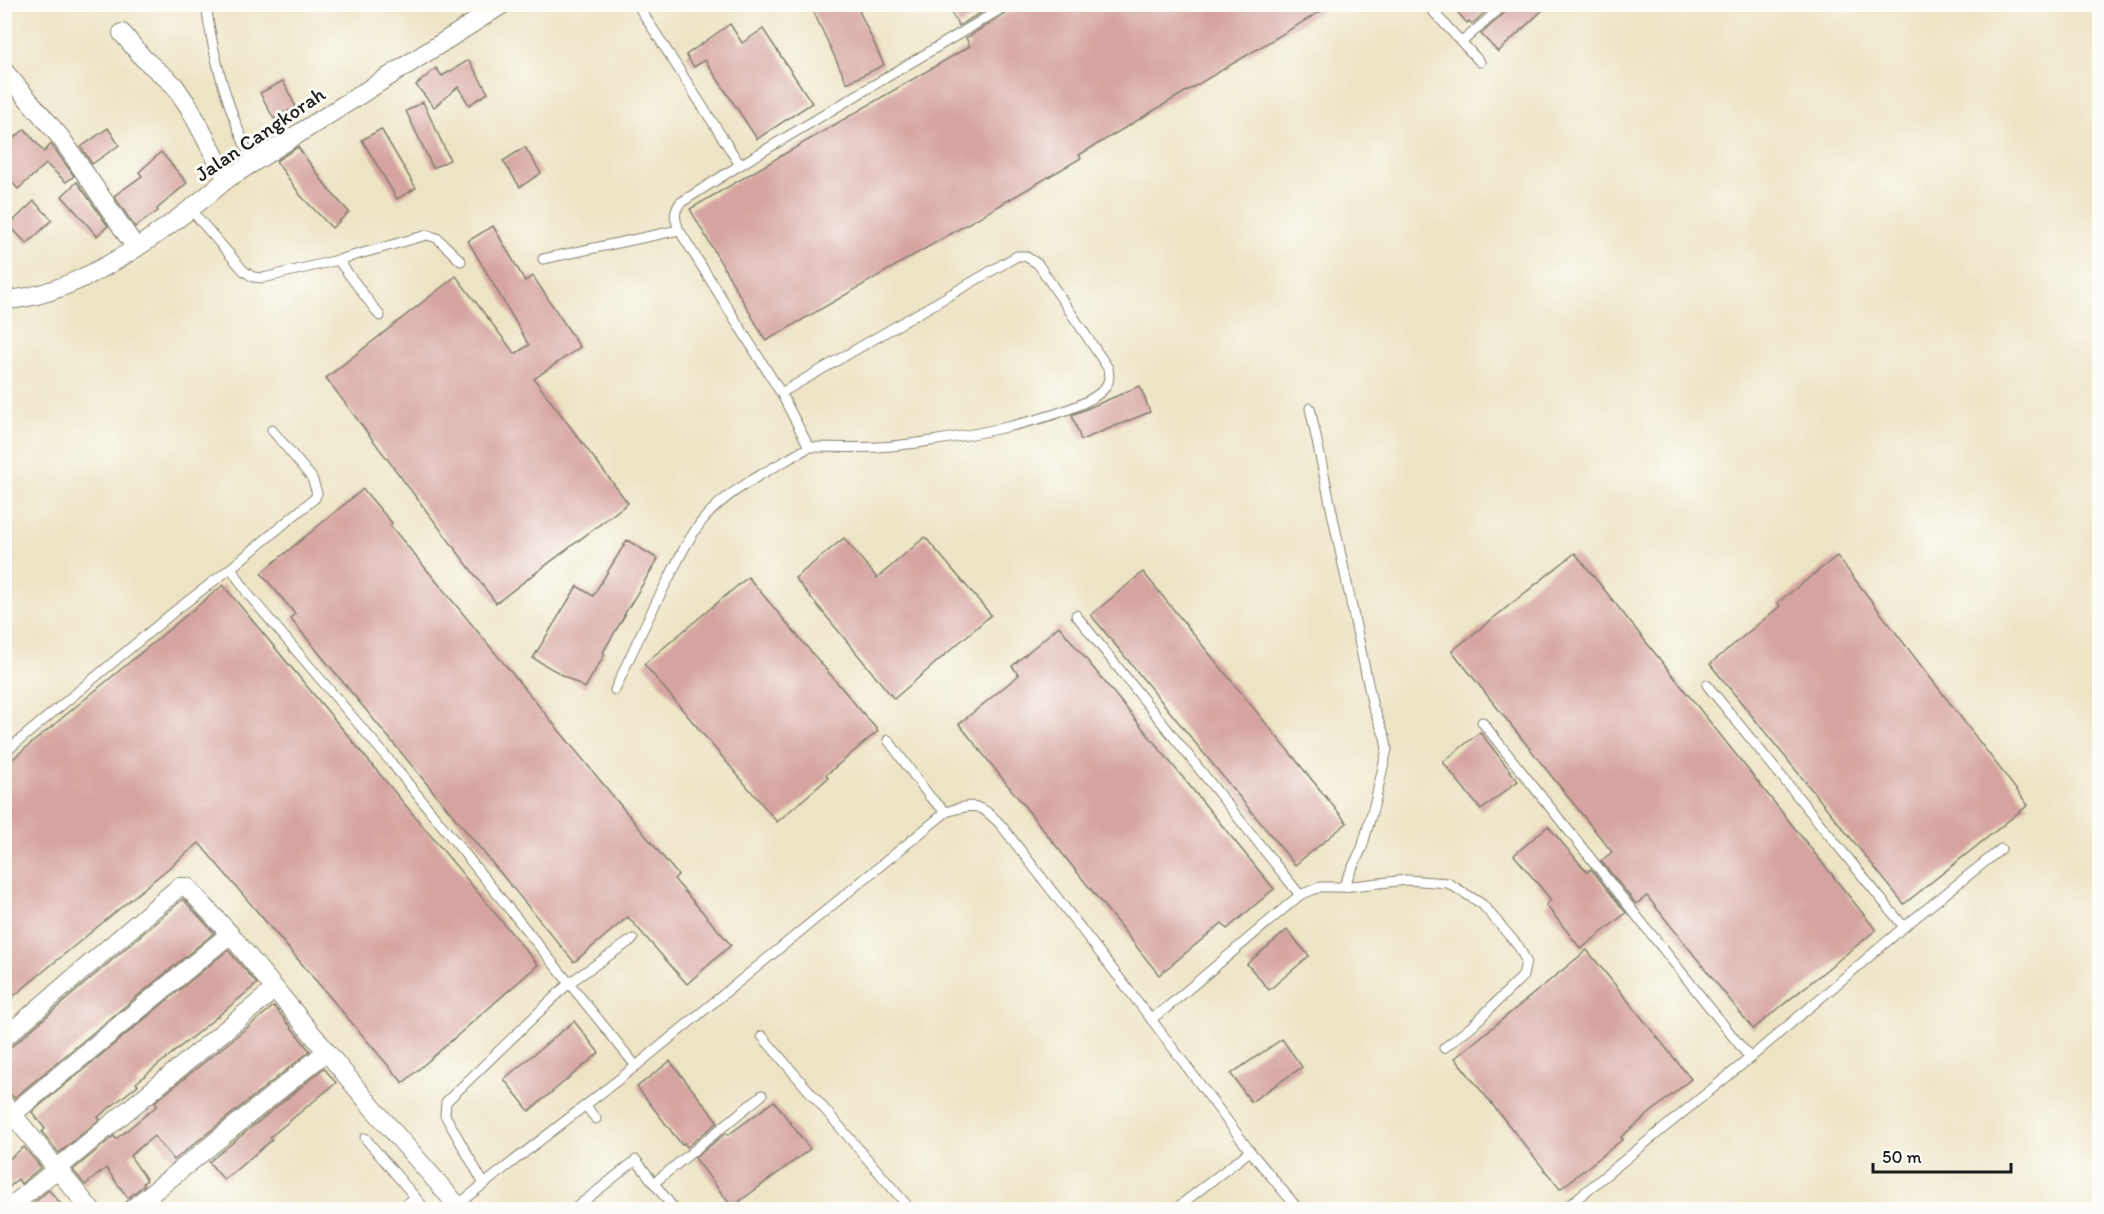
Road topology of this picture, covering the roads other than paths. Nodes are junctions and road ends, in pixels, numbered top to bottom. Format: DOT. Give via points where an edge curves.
graph roads {
  1 [pos="206,4"];
  2 [pos="504,4"];
  3 [pos="637,4"];
  4 [pos="1009,4"];
  5 [pos="1426,4"];
  6 [pos="1505,4"];
  7 [pos="123,33"];
  8 [pos="1462,42"];
  9 [pos="1480,62"];
  10 [pos="4,71"];
  11 [pos="252,163"];
  12 [pos="740,165"];
  13 [pos="227,178"];
  14 [pos="191,210"];
  15 [pos="680,230"];
  16 [pos="136,248"];
  17 [pos="543,259"];
  18 [pos="338,260"];
  19 [pos="461,261"];
  20 [pos="4,300"];
  21 [pos="380,316"];
  22 [pos="780,393"];
  23 [pos="1310,408"];
  24 [pos="272,430"];
  25 [pos="809,447"];
  26 [pos="231,568"];
  27 [pos="1076,615"];
  28 [pos="1707,685"];
  29 [pos="615,690"];
  30 [pos="1482,722"];
  31 [pos="888,740"];
  32 [pos="4,753"];
  33 [pos="946,812"];
  34 [pos="2001,849"];
  35 [pos="1343,887"];
  36 [pos="1299,895"];
  37 [pos="1904,927"];
  38 [pos="230,934"];
  39 [pos="633,939"];
  40 [pos="569,982"];
  41 [pos="275,989"];
  42 [pos="1151,1019"];
  43 [pos="762,1036"];
  44 [pos="4,1038"];
  45 [pos="1444,1048"];
  46 [pos="326,1052"];
  47 [pos="1750,1058"];
  48 [pos="636,1066"];
  49 [pos="762,1095"];
  50 [pos="586,1106"];
  51 [pos="7,1113"];
  52 [pos="596,1119"];
  53 [pos="365,1138"];
  54 [pos="1250,1151"];
  55 [pos="58,1168"];
  56 [pos="654,1183"];
  57 [pos="484,1184"];
  58 [pos="415,1197"];
  59 [pos="454,1207"];
  60 [pos="7,1209"];
  61 [pos="91,1209"];
  62 [pos="131,1209"];
  63 [pos="400,1209"];
  64 [pos="426,1209"];
  65 [pos="573,1209"];
  66 [pos="675,1209"];
  67 [pos="911,1209"];
  68 [pos="1174,1209"];
  69 [pos="1299,1209"];
  70 [pos="1563,1209"];
  1 -- 11 [label="lane" via="212,45 238,132"];
  2 -- 11 [label="street, Jalan Cangkorah"];
  3 -- 12 [label="lane"];
  4 -- 12 [label="lane"];
  5 -- 8 [label="lane"];
  6 -- 8 [label="lane"];
  7 -- 13 [label="street" via="143,58 174,85"];
  8 -- 9 [label="lane"];
  10 -- 16 [label="street" via="61,138"];
  11 -- 13 [label="street, Jalan Cangkorah"];
  12 -- 15 [label="lane" via="680,203 675,209"];
  13 -- 14 [label="street, Jalan Cangkorah"];
  14 -- 16 [label="street, Jalan Cangkorah"];
  14 -- 18 [label="lane" via="253,277"];
  15 -- 17 [label="lane"];
  15 -- 22 [label="lane"];
  16 -- 20 [label="street, Jalan Cangkorah" via="65,286"];
  18 -- 19 [label="lane" via="427,235 437,238"];
  18 -- 21 [label="lane"];
  22 -- 25 [label="lane"];
  22 -- 25 [label="lane" via="1017,256 1038,264 1108,368 1109,380 1098,395 1049,417 981,433 880,447"];
  23 -- 35 [label="lane" via="1373,706 1387,749 1362,848"];
  24 -- 26 [label="lane" via="312,478 317,493"];
  25 -- 29 [label="lane" via="734,492 699,524 644,625"];
  26 -- 32 [label="lane"];
  26 -- 40 [label="lane" via="248,594"];
  27 -- 36 [label="lane"];
  28 -- 37 [label="lane"];
  30 -- 47 [label="lane"];
  31 -- 33 [label="lane" via="930,797"];
  33 -- 42 [label="lane" via="978,806 990,813"];
  33 -- 48 [label="lane"];
  34 -- 37 [label="lane"];
  35 -- 36 [label="lane" via="1320,887"];
  35 -- 45 [label="lane" via="1407,880 1448,883 1482,904 1519,947 1526,961 1523,976"];
  36 -- 42 [label="lane"];
  37 -- 47 [label="lane"];
  38 -- 41 [label="street"];
  38 -- 44 [label="street" via="191,889 179,887"];
  38 -- 51 [label="street"];
  39 -- 40 [label="lane"];
  40 -- 48 [label="lane"];
  40 -- 57 [label="lane" via="446,1102 445,1115"];
  41 -- 46 [label="street"];
  41 -- 55 [label="street"];
  42 -- 54 [label="lane"];
  43 -- 67 [label="lane"];
  46 -- 59 [label="street"];
  46 -- 62 [label="street"];
  47 -- 70 [label="lane"];
  48 -- 50 [label="lane"];
  49 -- 56 [label="lane"];
  50 -- 52 [label="lane"];
  50 -- 57 [label="lane"];
  51 -- 55 [label="street"];
  53 -- 58 [label="lane"];
  54 -- 68 [label="lane"];
  54 -- 69 [label="lane"];
  55 -- 60 [label="street"];
  55 -- 61 [label="street"];
  56 -- 65 [label="lane" via="634,1161"];
  56 -- 66 [label="lane"];
  57 -- 59 [label="lane"];
  58 -- 63 [label="lane"];
  58 -- 64 [label="lane"];
}
